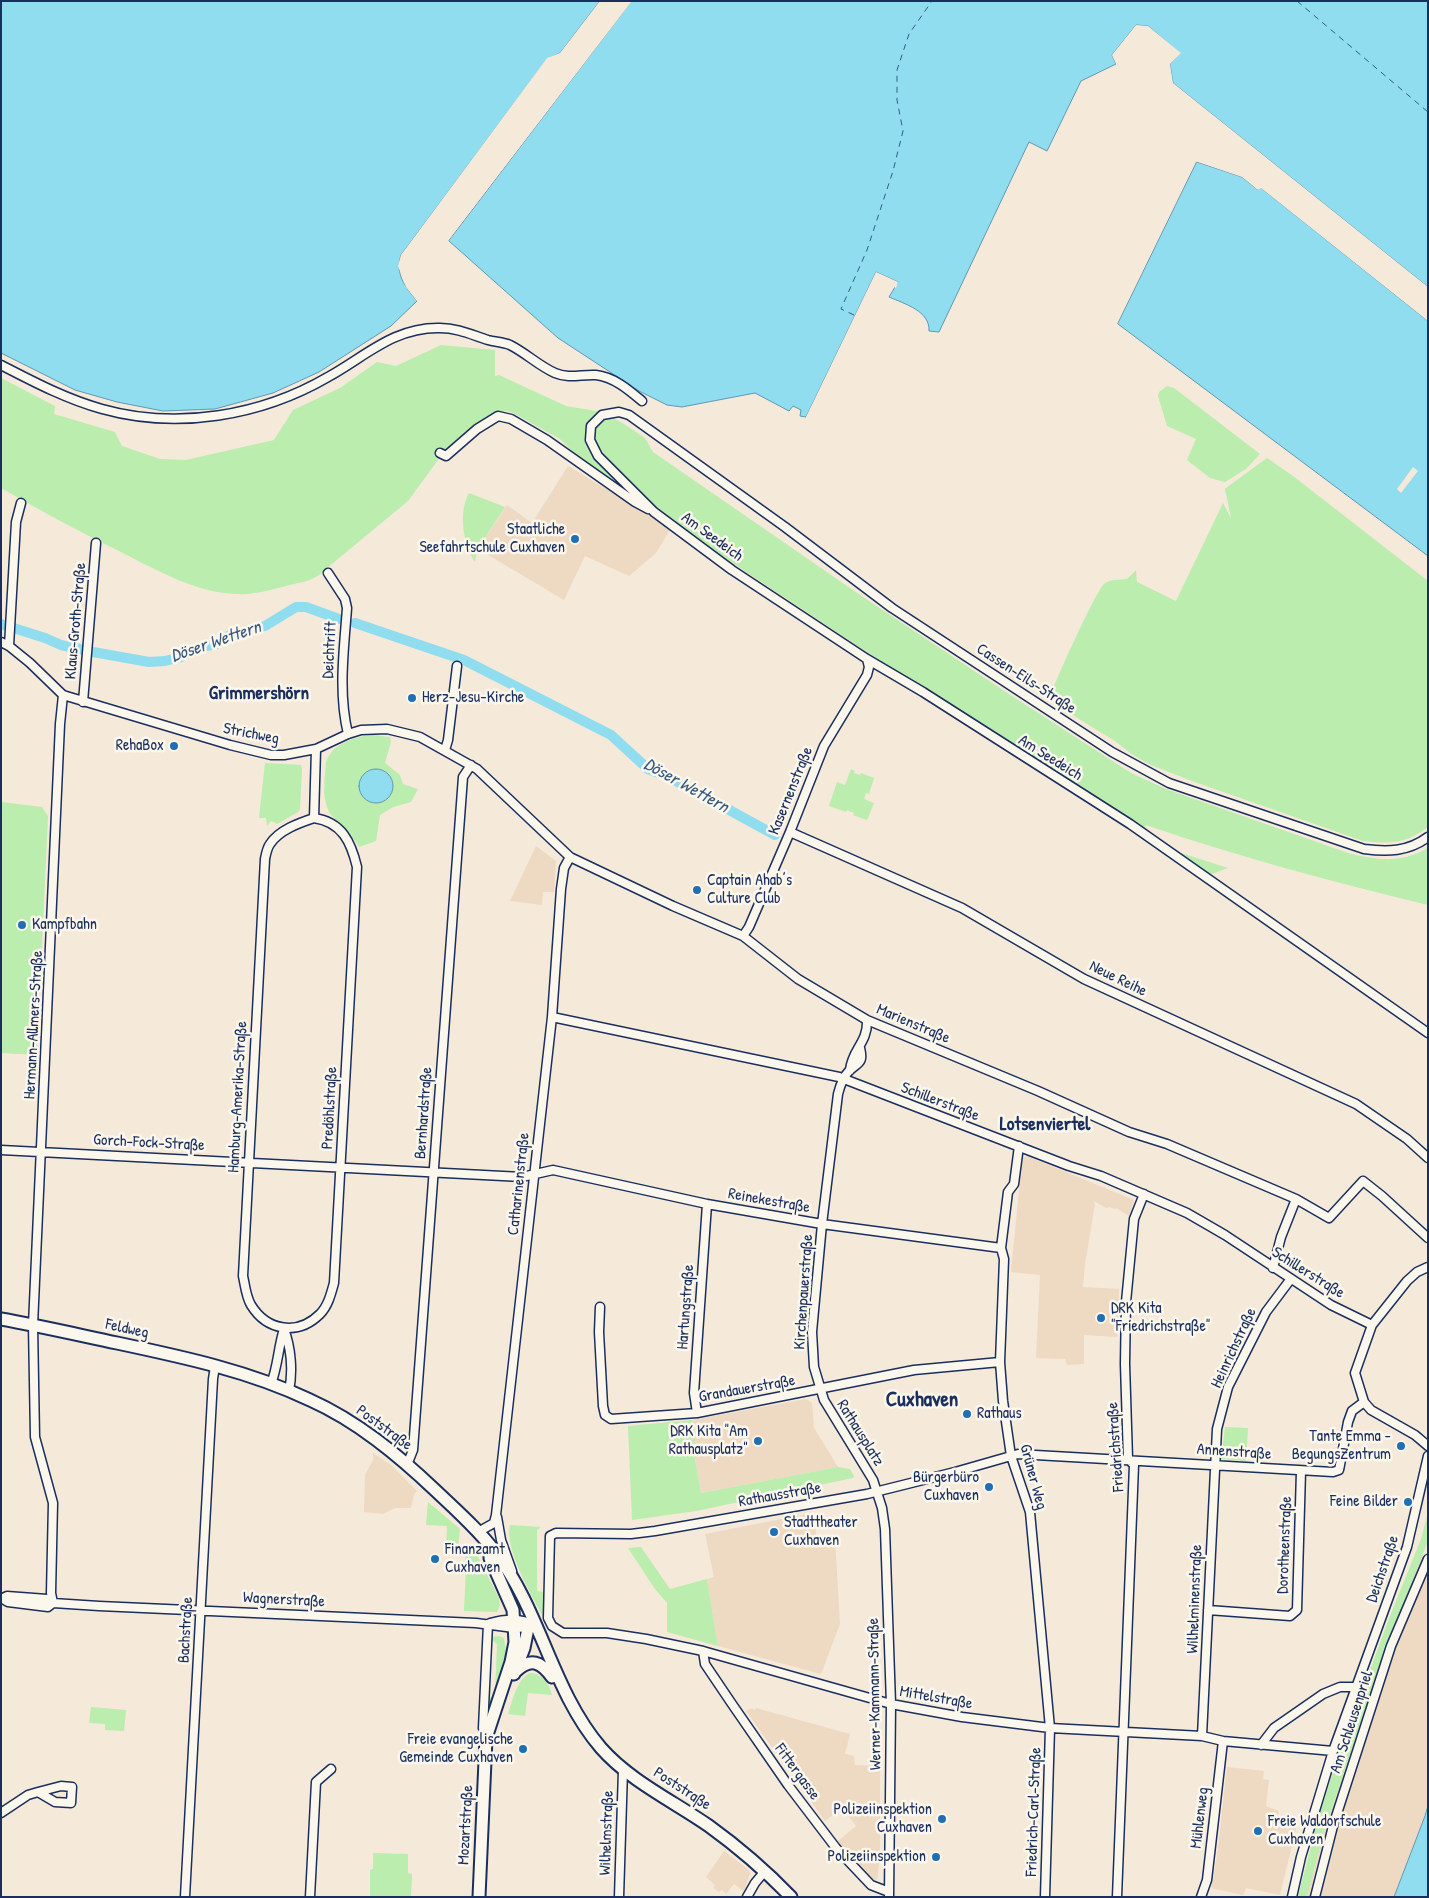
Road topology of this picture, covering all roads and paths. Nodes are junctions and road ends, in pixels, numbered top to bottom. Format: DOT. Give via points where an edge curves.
graph roads {
  1 [pos="1,365"];
  2 [pos="642,401"];
  3 [pos="652,431"];
  4 [pos="440,453"];
  5 [pos="21,503"];
  6 [pos="654,512"];
  7 [pos="96,543"];
  8 [pos="328,573"];
  9 [pos="1,642"];
  10 [pos="9,646"];
  11 [pos="867,659"];
  12 [pos="457,666"];
  13 [pos="63,695"];
  14 [pos="83,702"];
  15 [pos="348,734"];
  16 [pos="316,748"];
  17 [pos="445,750"];
  18 [pos="471,765"];
  19 [pos="314,818"];
  20 [pos="543,832"];
  21 [pos="790,832"];
  22 [pos="1428,838"];
  23 [pos="570,857"];
  24 [pos="743,936"];
  25 [pos="552,1016"];
  26 [pos="867,1020"];
  27 [pos="1428,1033"];
  28 [pos="844,1079"];
  29 [pos="1019,1146"];
  30 [pos="1,1150"];
  31 [pos="42,1151"];
  32 [pos="1428,1158"];
  33 [pos="248,1162"];
  34 [pos="340,1168"];
  35 [pos="434,1173"];
  36 [pos="534,1173"];
  37 [pos="1144,1194"];
  38 [pos="1296,1199"];
  39 [pos="707,1204"];
  40 [pos="822,1224"];
  41 [pos="1428,1238"];
  42 [pos="1001,1248"];
  43 [pos="1428,1267"];
  44 [pos="1273,1268"];
  45 [pos="1290,1280"];
  46 [pos="600,1307"];
  47 [pos="1,1319"];
  48 [pos="33,1325"];
  49 [pos="1372,1325"];
  50 [pos="284,1329"];
  51 [pos="1000,1362"];
  52 [pos="215,1366"];
  53 [pos="245,1374"];
  54 [pos="271,1384"];
  55 [pos="820,1389"];
  56 [pos="289,1391"];
  57 [pos="1364,1402"];
  58 [pos="697,1413"];
  59 [pos="1428,1446"];
  60 [pos="1011,1456"];
  61 [pos="1428,1456"];
  62 [pos="1128,1460"];
  63 [pos="1214,1464"];
  64 [pos="407,1465"];
  65 [pos="1301,1471"];
  66 [pos="877,1491"];
  67 [pos="496,1515"];
  68 [pos="480,1534"];
  69 [pos="1428,1559"];
  70 [pos="517,1585"];
  71 [pos="2,1598"];
  72 [pos="53,1603"];
  73 [pos="200,1610"];
  74 [pos="1208,1610"];
  75 [pos="548,1618"];
  76 [pos="488,1624"];
  77 [pos="523,1625"];
  78 [pos="703,1651"];
  79 [pos="515,1672"];
  80 [pos="552,1677"];
  81 [pos="1356,1687"];
  82 [pos="569,1698"];
  83 [pos="891,1704"];
  84 [pos="1050,1728"];
  85 [pos="1122,1731"];
  86 [pos="1202,1736"];
  87 [pos="486,1738"];
  88 [pos="1223,1741"];
  89 [pos="1261,1745"];
  90 [pos="1334,1752"];
  91 [pos="486,1756"];
  92 [pos="332,1769"];
  93 [pos="623,1770"];
  94 [pos="38,1792"];
  95 [pos="1,1814"];
  96 [pos="765,1871"];
  97 [pos="889,1894"];
  98 [pos="1316,1894"];
  99 [pos="185,1897"];
  100 [pos="310,1897"];
  101 [pos="479,1897"];
  102 [pos="619,1897"];
  103 [pos="747,1897"];
  104 [pos="791,1897"];
  105 [pos="1045,1897"];
  106 [pos="1117,1897"];
  107 [pos="1201,1897"];
  108 [pos="1292,1897"];
  1 -- 2 [label="street" via="61,395 101,409 154,418 195,418 237,412 279,400 321,382 400,334 441,328 462,330 506,344 563,375 608,378"];
  3 -- 6 [label="street, Am Seedeich" via="629,415 609,412 591,426 590,440 598,456"];
  3 -- 22 [label="street, Cassen-Eils-Straße" via="892,608 1112,752 1148,772 1191,791 1364,849 1396,851"];
  4 -- 6 [label="street, Am Seedeich" via="446,456 498,416 511,419"];
  5 -- 10 [label="street" via="16,522"];
  6 -- 11 [label="street, Am Seedeich" via="732,570"];
  7 -- 14 [label="street, Klaus-Groth-Straße"];
  8 -- 15 [label="street, Deichtrift" via="345,599 342,681"];
  9 -- 10 [label="street, Strichweg"];
  10 -- 13 [label="street, Strichweg"];
  11 -- 21 [label="street, Kasernenstraße" via="867,675 824,746"];
  11 -- 27 [label="street, Am Seedeich" via="1130,824"];
  12 -- 17 [label="street"];
  13 -- 14 [label="street, Strichweg"];
  13 -- 31 [label="street, Hermann-Allmers-Straße"];
  14 -- 16 [label="street, Strichweg" via="271,755 296,754"];
  15 -- 16 [label="street, Strichweg"];
  15 -- 17 [label="street, Strichweg" via="387,728 420,737"];
  16 -- 19 [label="street"];
  17 -- 18 [label="street, Strichweg"];
  18 -- 20 [label="street, Strichweg"];
  18 -- 35 [label="street, Bernhardstraße" via="463,777"];
  19 -- 33 [label="street, Hamburg-Amerika-Straße" via="278,836 270,844 265,859"];
  19 -- 34 [label="street, Predöhlstraße" via="340,830 348,839 357,866"];
  20 -- 23 [label="street, Marienstraße"];
  21 -- 24 [label="street, Kasernenstraße" via="750,927"];
  21 -- 32 [label="street, Neue Reihe" via="962,908 1084,979 1356,1104 1407,1139"];
  23 -- 24 [label="street, Marienstraße"];
  23 -- 25 [label="street, Catharinenstraße" via="564,868 561,889"];
  24 -- 26 [label="street, Marienstraße" via="798,979"];
  25 -- 28 [label="street, Schillerstraße"];
  25 -- 36 [label="street, Catharinenstraße"];
  26 -- 28 [label="street, Kirchenpauerstraße" via="860,1048 862,1056 858,1066 850,1070"];
  26 -- 38 [label="street, Marienstraße"];
  28 -- 29 [label="street, Schillerstraße"];
  28 -- 40 [label="street, Kirchenpauerstraße" via="838,1094"];
  29 -- 37 [label="street, Schillerstraße"];
  29 -- 42 [label="street, Grüner Weg" via="1014,1184 1008,1192"];
  30 -- 31 [label="street, Gorch-Fock-Straße"];
  31 -- 33 [label="street, Gorch-Fock-Straße"];
  31 -- 48 [label="street, Hermann-Allmers-Straße"];
  33 -- 34 [label="street, Gorch-Fock-Straße"];
  33 -- 50 [label="street, Hamburg-Amerika-Straße" via="245,1289 258,1315"];
  34 -- 35 [label="street, Gorch-Fock-Straße"];
  34 -- 50 [label="street, Predöhlstraße" via="334,1283 329,1299 321,1313 310,1322"];
  35 -- 36 [label="street, Gorch-Fock-Straße" via="522,1177"];
  35 -- 64 [label="street, Bernhardstraße" via="414,1450"];
  36 -- 39 [label="street, Reinekestraße" via="553,1170"];
  36 -- 67 [label="street, Catharinenstraße"];
  37 -- 44 [label="street, Schillerstraße" via="1187,1213"];
  37 -- 62 [label="street, Friedrichstraße" via="1134,1219 1126,1302"];
  38 -- 41 [label="street, Marienstraße" via="1329,1218 1363,1181"];
  38 -- 44 [label="street"];
  39 -- 40 [label="street, Reinekestraße"];
  39 -- 58 [label="street, Hartungstraße" via="694,1393"];
  40 -- 42 [label="street, Reinekestraße"];
  40 -- 55 [label="street, Kirchenpauerstraße" via="812,1332 814,1367"];
  42 -- 51 [label="street, Grüner Weg" via="1004,1259"];
  43 -- 49 [label="street" via="1408,1281"];
  44 -- 45 [label="street, Schillerstraße"];
  45 -- 49 [label="street, Schillerstraße"];
  45 -- 63 [label="street, Heinrichstraße" via="1266,1312 1228,1387 1216,1429"];
  46 -- 58 [label="street, Grandauerstraße" via="605,1414 611,1419 625,1419"];
  47 -- 48 [label="street, Feldweg"];
  48 -- 52 [label="street, Feldweg"];
  48 -- 72 [label="street, Hermann-Allmers-Straße" via="35,1437 53,1503"];
  49 -- 57 [label="street" via="1356,1373"];
  50 -- 54 [label="street" via="278,1366"];
  50 -- 56 [label="street" via="290,1344"];
  51 -- 55 [label="street, Grandauerstraße" via="934,1367"];
  51 -- 60 [label="street, Grüner Weg"];
  52 -- 53 [label="street, Feldweg"];
  52 -- 73 [label="street, Bachstraße"];
  53 -- 54 [label="street, Poststraße"];
  54 -- 56 [label="street, Poststraße"];
  55 -- 58 [label="street, Grandauerstraße"];
  55 -- 66 [label="street, Rathausplatz"];
  56 -- 64 [label="street, Poststraße" via="334,1412"];
  57 -- 59 [label="street" via="1371,1410"];
  57 -- 65 [label="street, Annenstraße" via="1352,1411 1338,1470"];
  60 -- 62 [label="street, Annenstraße"];
  60 -- 66 [label="street, Rathausstraße"];
  60 -- 84 [label="street, Grüner Weg" via="1030,1512"];
  61 -- 81 [label="street, Deichstraße" via="1407,1547"];
  62 -- 63 [label="street, Annenstraße"];
  62 -- 85 [label="street, Friedrichstraße" via="1134,1466"];
  63 -- 65 [label="street, Annenstraße"];
  63 -- 74 [label="street, Wilhelminenstraße"];
  64 -- 68 [label="street, Poststraße"];
  65 -- 74 [label="street, Dorotheenstraße" via="1296,1610 1290,1616"];
  66 -- 75 [label="street, Rathausstraße" via="631,1534 556,1533 550,1536"];
  66 -- 83 [label="street, Werner-Kammann-Straße" via="887,1550"];
  67 -- 68 [label="street" via="494,1522"];
  67 -- 70 [label="street, Catharinenstraße"];
  68 -- 70 [label="street, Poststraße"];
  68 -- 77 [label="street, Poststraße" via="490,1558 509,1587"];
  69 -- 98 [label="street, Am Schleusenpriel" via="1391,1646 1333,1826"];
  70 -- 77 [label="street, Poststraße"];
  71 -- 72 [label="street, Wagnerstraße" via="47,1599"];
  72 -- 73 [label="street, Wagnerstraße"];
  73 -- 76 [label="street, Wagnerstraße"];
  73 -- 99 [label="street, Bachstraße"];
  74 -- 86 [label="street, Wilhelminenstraße"];
  75 -- 78 [label="street, Mittelstraße" via="552,1626 562,1633 607,1633"];
  76 -- 77 [label="street, Wagnerstraße"];
  76 -- 87 [label="street, Mozartstraße" via="483,1728"];
  77 -- 79 [label="street, Mozartstraße" via="524,1648"];
  77 -- 80 [label="street, Poststraße"];
  77 -- 82 [label="street, Poststraße"];
  77 -- 87 [label="street, Mozartstraße"];
  78 -- 83 [label="street, Mittelstraße"];
  78 -- 97 [label="street, Fittergasse" via="705,1664 788,1785 836,1848 871,1885"];
  79 -- 80 [label="street" via="531,1662 540,1664"];
  79 -- 91 [label="street, Mozartstraße"];
  80 -- 82 [label="street, Poststraße"];
  81 -- 89 [label="street" via="1340,1687 1323,1694 1274,1728"];
  81 -- 90 [label="street, Deichstraße"];
  82 -- 93 [label="street, Poststraße" via="586,1728"];
  83 -- 84 [label="street, Mittelstraße"];
  83 -- 97 [label="street, Werner-Kammann-Straße"];
  84 -- 85 [label="street, Mittelstraße"];
  84 -- 105 [label="street, Friedrich-Carl-Straße"];
  85 -- 86 [label="street, Mittelstraße"];
  85 -- 106 [label="street, Friedrichstraße"];
  86 -- 88 [label="street, Mittelstraße"];
  87 -- 91 [label="street, Mozartstraße"];
  88 -- 89 [label="street, Mittelstraße"];
  88 -- 107 [label="street, Mühlenweg" via="1207,1880"];
  89 -- 90 [label="street, Mittelstraße"];
  90 -- 108 [label="street, Deichstraße"];
  91 -- 101 [label="street, Mozartstraße"];
  92 -- 100 [label="street" via="316,1782"];
  93 -- 96 [label="street, Poststraße" via="710,1828"];
  93 -- 102 [label="street, Wilhelmstraße"];
  94 -- 95 [label="street" via="28,1795"];
  96 -- 103 [label="street"];
  96 -- 104 [label="street, Poststraße"];
}
